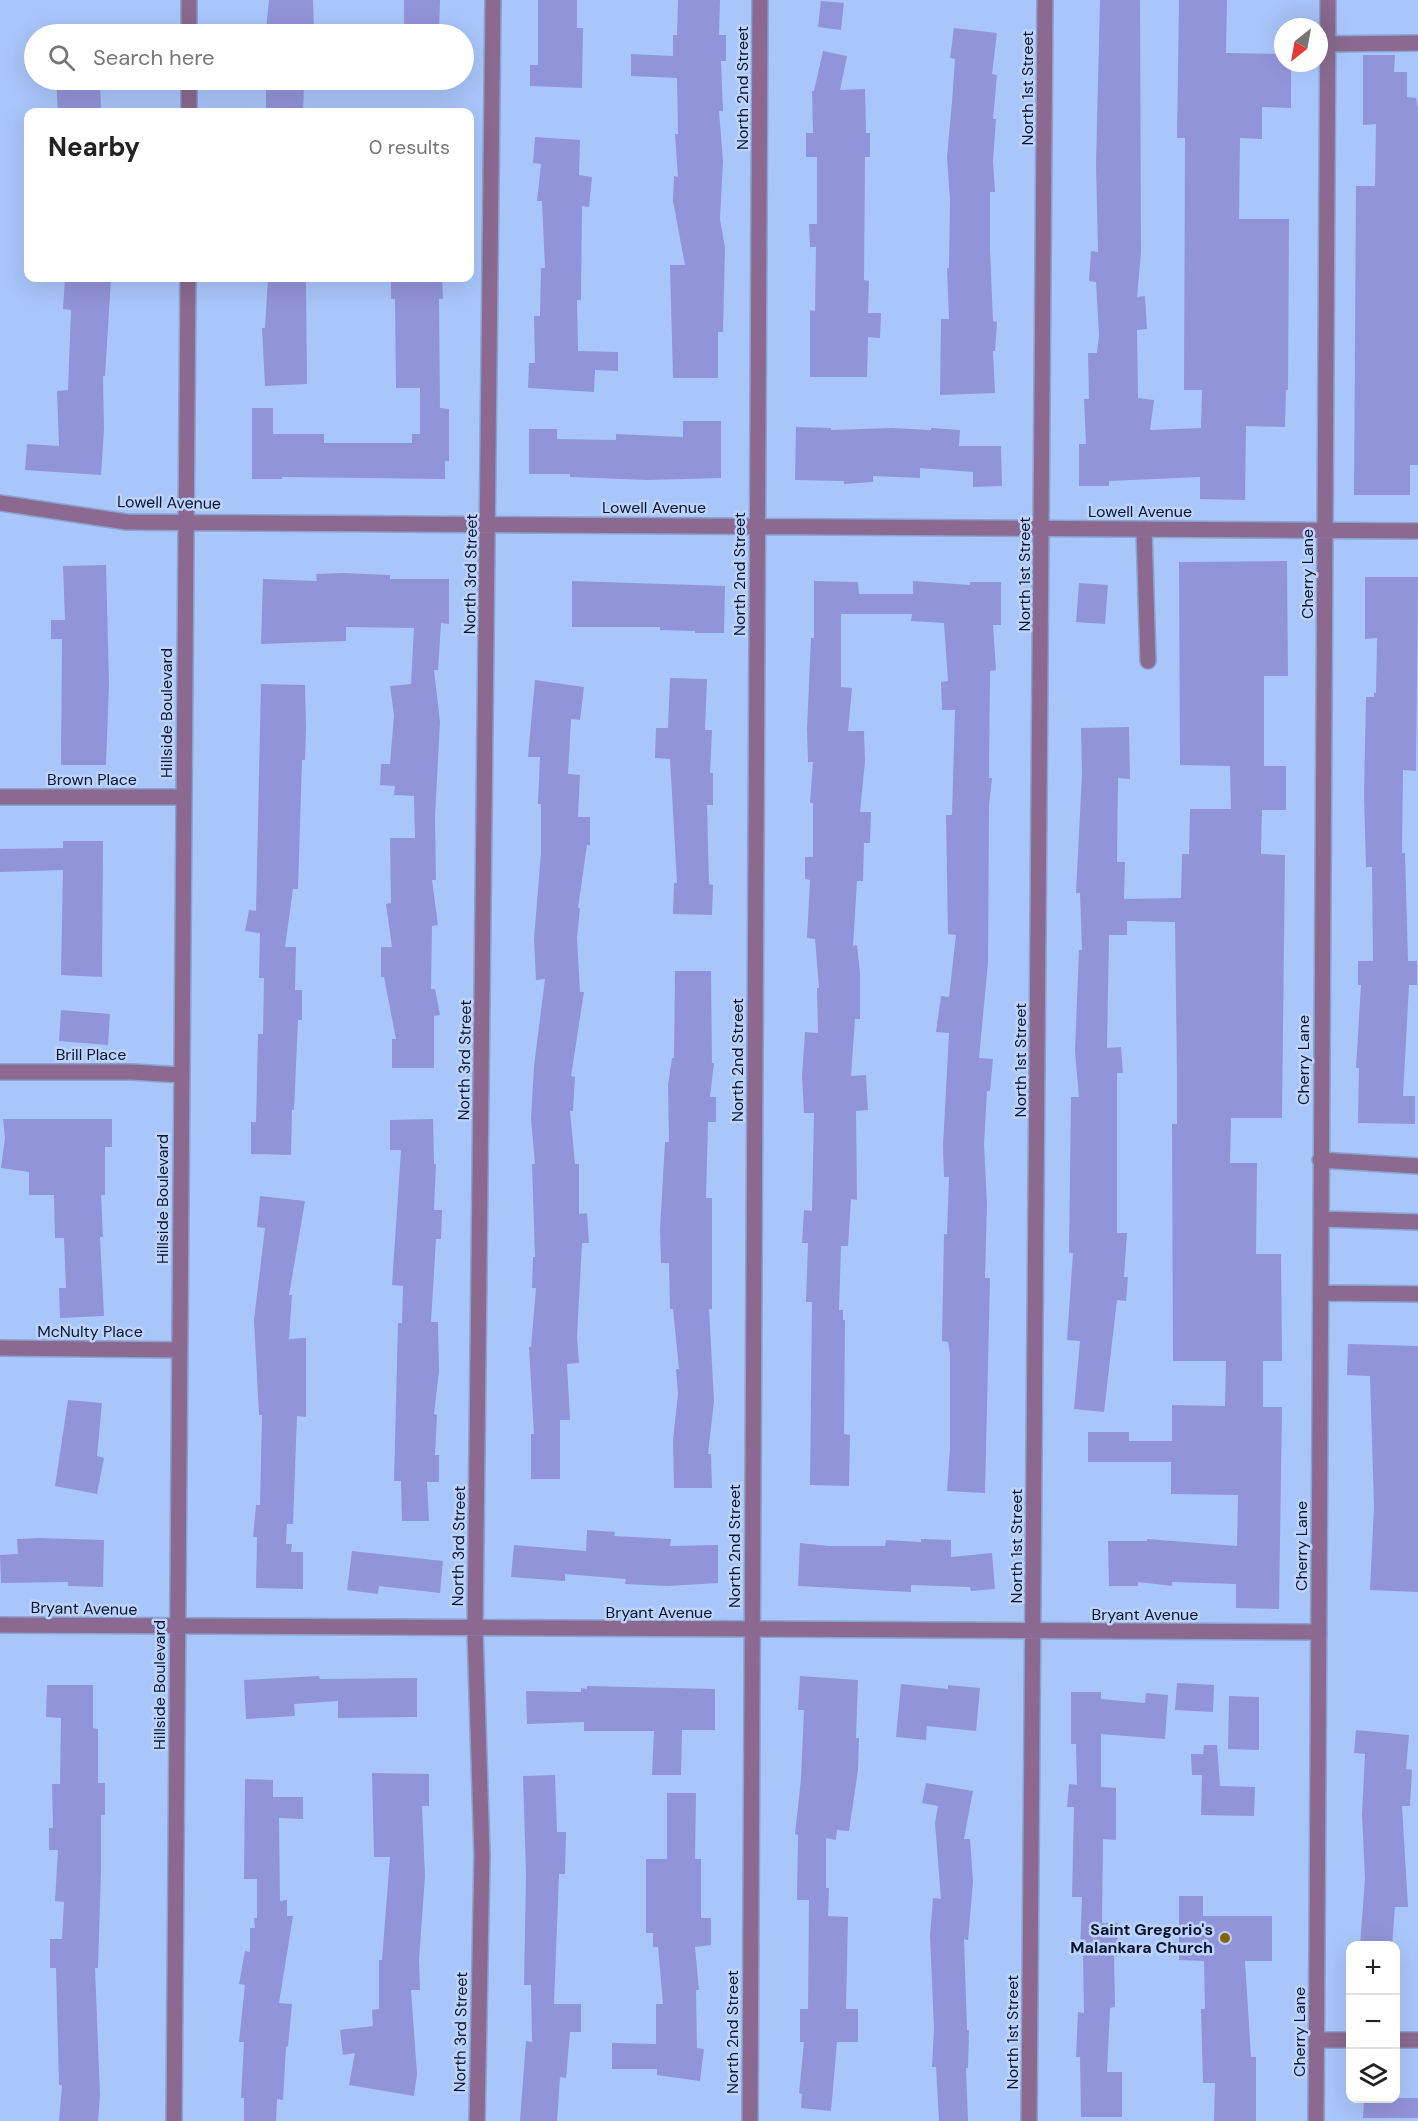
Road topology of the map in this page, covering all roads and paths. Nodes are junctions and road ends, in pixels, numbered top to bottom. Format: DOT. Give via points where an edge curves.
graph roads {
  1 [pos="189,0"];
  2 [pos="493,0"];
  3 [pos="760,0"];
  4 [pos="1045,0"];
  5 [pos="1328,0"];
  6 [pos="1328,18"];
  7 [pos="189,24"];
  8 [pos="1418,43"];
  9 [pos="1328,44"];
  10 [pos="1328,72"];
  11 [pos="189,90"];
  12 [pos="189,108"];
  13 [pos="188,282"];
  14 [pos="0,504"];
  15 [pos="185,522"];
  16 [pos="489,524"];
  17 [pos="758,526"];
  18 [pos="1042,528"];
  19 [pos="1144,529"];
  20 [pos="1325,530"];
  21 [pos="1418,531"];
  22 [pos="1148,661"];
  23 [pos="0,796"];
  24 [pos="183,797"];
  25 [pos="0,1072"];
  26 [pos="181,1075"];
  27 [pos="1320,1160"];
  28 [pos="1418,1166"];
  29 [pos="1321,1219"];
  30 [pos="1418,1222"];
  31 [pos="1321,1293"];
  32 [pos="1418,1294"];
  33 [pos="0,1348"];
  34 [pos="179,1350"];
  35 [pos="0,1624"];
  36 [pos="177,1627"];
  37 [pos="475,1629"];
  38 [pos="752,1630"];
  39 [pos="1033,1632"];
  40 [pos="1319,1632"];
  41 [pos="1316,2040"];
  42 [pos="1346,2040"];
  43 [pos="1400,2040"];
  44 [pos="1418,2040"];
  45 [pos="174,2121"];
  46 [pos="477,2121"];
  47 [pos="750,2121"];
  48 [pos="1029,2121"];
  49 [pos="1316,2121"];
  1 -- 7 [label="street"];
  2 -- 16 [label="street, North 3rd Street"];
  3 -- 17 [label="street, North 2nd Street"];
  4 -- 18 [label="street, North 1st Street"];
  5 -- 6 [label="street, Cherry Lane"];
  8 -- 9 [label="street"];
  10 -- 20 [label="street, Cherry Lane"];
  11 -- 12 [label="street"];
  13 -- 15 [label="street, Hillside Boulevard"];
  14 -- 15 [label="street, Lowell Avenue" via="127,522"];
  15 -- 16 [label="street, Lowell Avenue"];
  15 -- 24 [label="street, Hillside Boulevard"];
  16 -- 17 [label="street, Lowell Avenue"];
  16 -- 37 [label="street, North 3rd Street"];
  17 -- 18 [label="street, Lowell Avenue"];
  17 -- 38 [label="street, North 2nd Street"];
  18 -- 19 [label="street, Lowell Avenue"];
  18 -- 39 [label="street, North 1st Street"];
  19 -- 20 [label="street, Lowell Avenue"];
  19 -- 22 [label="street"];
  20 -- 21 [label="street, Lowell Avenue"];
  20 -- 27 [label="street, Cherry Lane"];
  23 -- 24 [label="street, Brown Place"];
  24 -- 26 [label="street, Hillside Boulevard"];
  25 -- 26 [label="street, Brill Place"];
  26 -- 34 [label="street, Hillside Boulevard"];
  27 -- 28 [label="street"];
  27 -- 29 [label="street, Cherry Lane"];
  29 -- 30 [label="street"];
  29 -- 31 [label="street, Cherry Lane"];
  31 -- 32 [label="street"];
  31 -- 40 [label="street, Cherry Lane"];
  33 -- 34 [label="street, McNulty Place"];
  34 -- 36 [label="street, Hillside Boulevard"];
  35 -- 36 [label="street, Bryant Avenue"];
  36 -- 37 [label="street, Bryant Avenue"];
  36 -- 45 [label="street, Hillside Boulevard"];
  37 -- 38 [label="street, Bryant Avenue"];
  37 -- 46 [label="street, North 3rd Street" via="482,1855"];
  38 -- 39 [label="street, Bryant Avenue"];
  38 -- 47 [label="street, North 2nd Street"];
  39 -- 40 [label="street, Bryant Avenue"];
  39 -- 48 [label="street, North 1st Street"];
  40 -- 41 [label="street, Cherry Lane"];
  41 -- 42 [label="street"];
  41 -- 49 [label="street, Cherry Lane"];
  43 -- 44 [label="street"];
}
